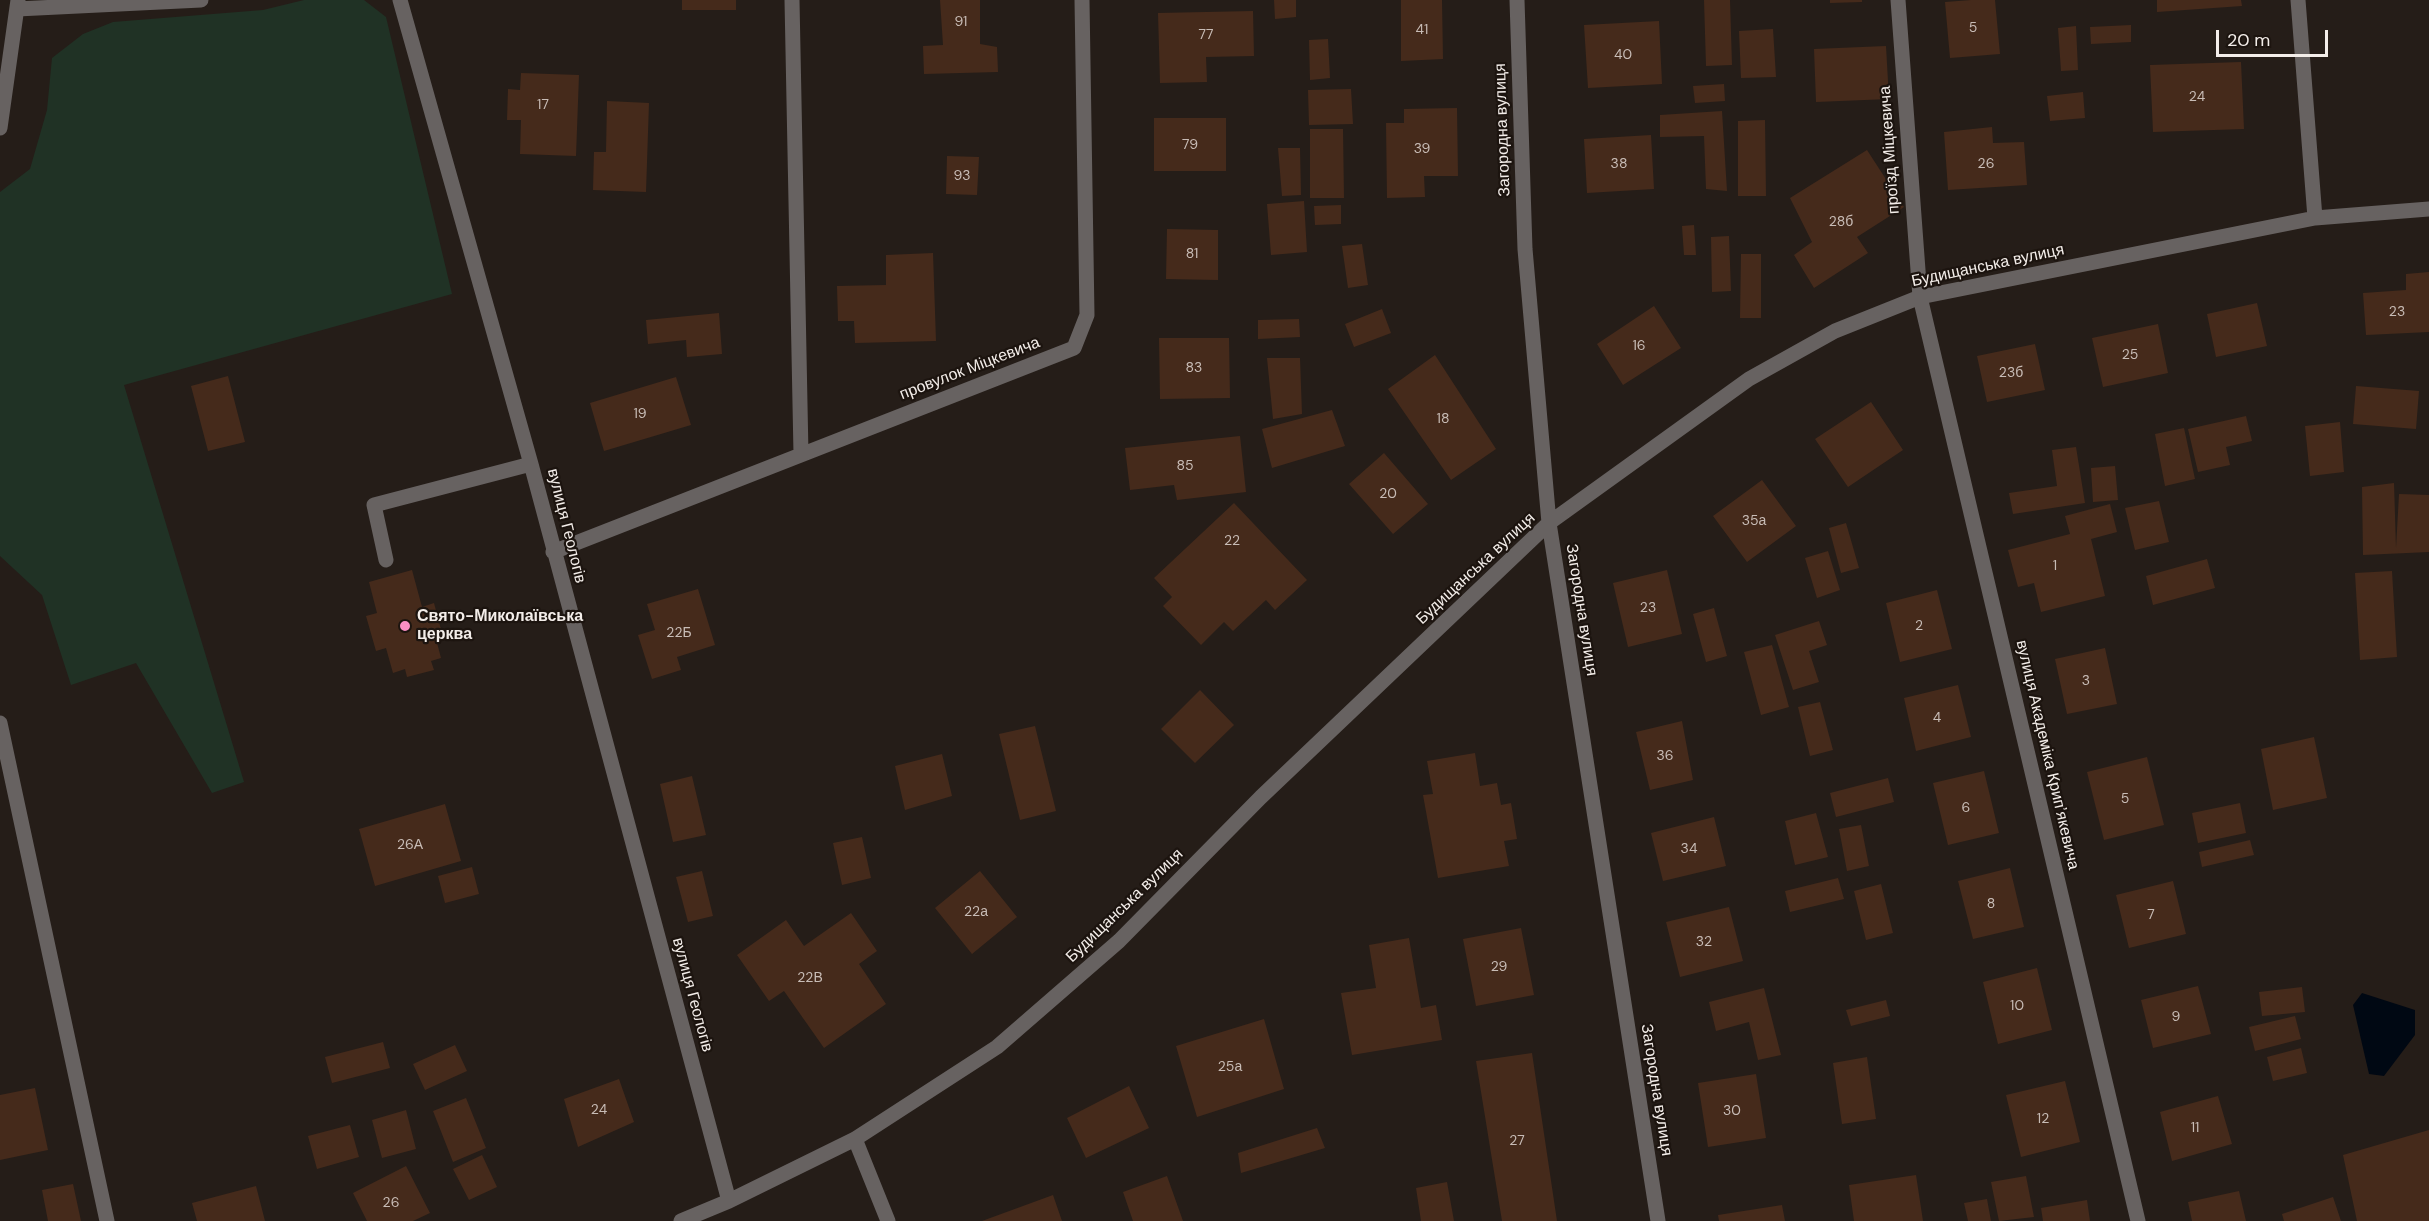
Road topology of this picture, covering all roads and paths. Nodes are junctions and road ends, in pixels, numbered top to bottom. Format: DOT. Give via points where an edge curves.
graph roads {
  1 [pos="201,0"];
  2 [pos="400,0"];
  3 [pos="792,0"];
  4 [pos="1082,0"];
  5 [pos="1517,0"];
  6 [pos="1898,0"];
  7 [pos="2298,0"];
  8 [pos="18,4"];
  9 [pos="0,128"];
  10 [pos="2429,209"];
  11 [pos="2315,218"];
  12 [pos="1920,297"];
  13 [pos="801,454"];
  14 [pos="531,465"];
  15 [pos="1549,524"];
  16 [pos="553,552"];
  17 [pos="386,560"];
  18 [pos="0,723"];
  19 [pos="855,1138"];
  20 [pos="729,1201"];
  21 [pos="107,1221"];
  22 [pos="681,1221"];
  23 [pos="888,1221"];
  24 [pos="1658,1221"];
  25 [pos="2138,1221"];
  1 -- 8 [label="street"];
  2 -- 14 [label="street, вулиця Геологів"];
  3 -- 13 [label="street"];
  4 -- 13 [label="street, провулок Міцкевича" via="1087,315 1074,348"];
  5 -- 15 [label="street, Загородна вулиця" via="1525,249"];
  6 -- 12 [label="street, проїзд Міцкевича"];
  7 -- 11 [label="street"];
  8 -- 9 [label="street"];
  10 -- 11 [label="street, Будищанська вулиця"];
  11 -- 12 [label="street, Будищанська вулиця"];
  12 -- 15 [label="street, Будищанська вулиця" via="1835,331 1749,379"];
  12 -- 25 [label="street, вулиця Академіка Крипʼякевича"];
  13 -- 16 [label="street, провулок Міцкевича"];
  14 -- 16 [label="street, вулиця Геологів"];
  14 -- 17 [label="street" via="374,505"];
  15 -- 19 [label="street, Будищанська вулиця" via="1261,797 1119,941 997,1047"];
  15 -- 24 [label="street, Загородна вулиця"];
  16 -- 20 [label="street, вулиця Геологів"];
  18 -- 21 [label="street"];
  19 -- 20 [label="street, Будищанська вулиця"];
  19 -- 23 [label="street"];
  20 -- 22 [label="street, Будищанська вулиця"];
}
